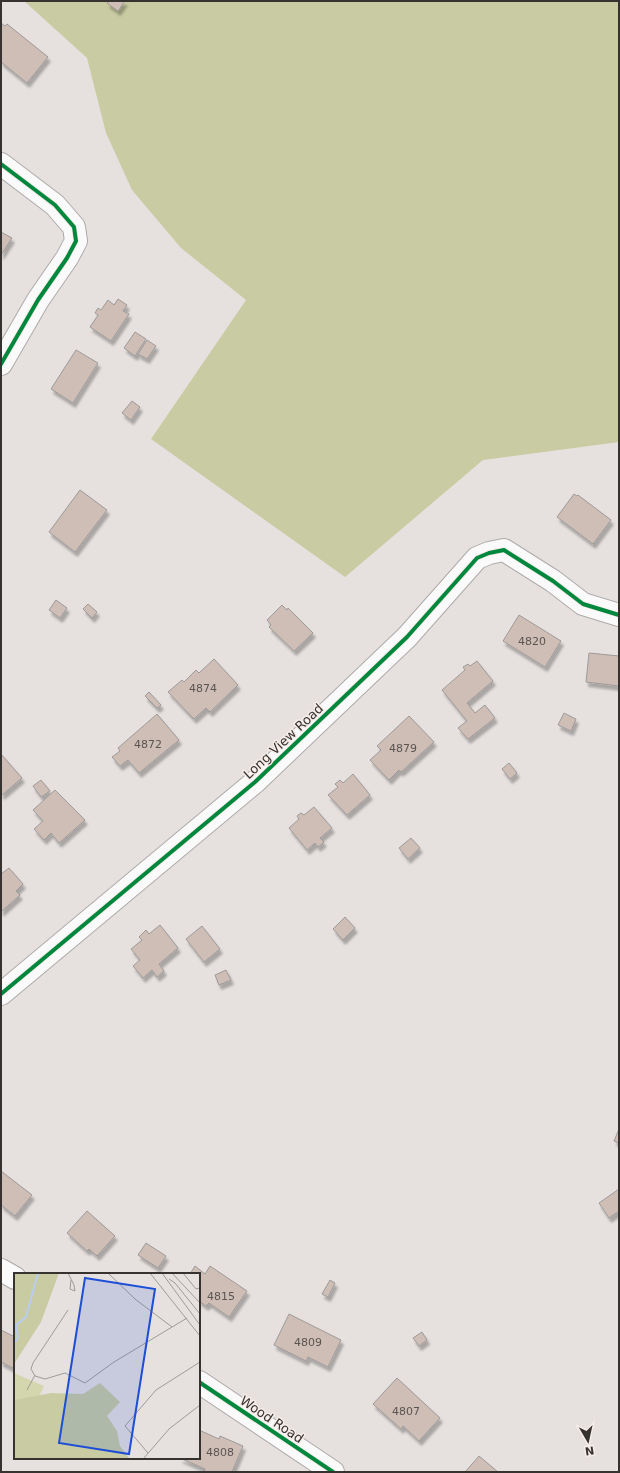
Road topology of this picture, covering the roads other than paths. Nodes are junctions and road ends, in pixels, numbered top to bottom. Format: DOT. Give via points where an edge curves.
graph roads {
  1 [pos="1,164"];
  2 [pos="1,364"];
  3 [pos="619,615"];
  4 [pos="1,994"];
  5 [pos="1,1270"];
  6 [pos="14,1277"];
  7 [pos="200,1383"];
  8 [pos="333,1472"];
  1 -- 2 [label="street" via="54,205 74,226 76,241 68,258 38,300"];
  3 -- 4 [label="street, Long View Road" via="583,604 504,550 477,558 407,637 255,782"];
  5 -- 6 [label="street"];
  7 -- 8 [label="street, Wood Road"];
}
